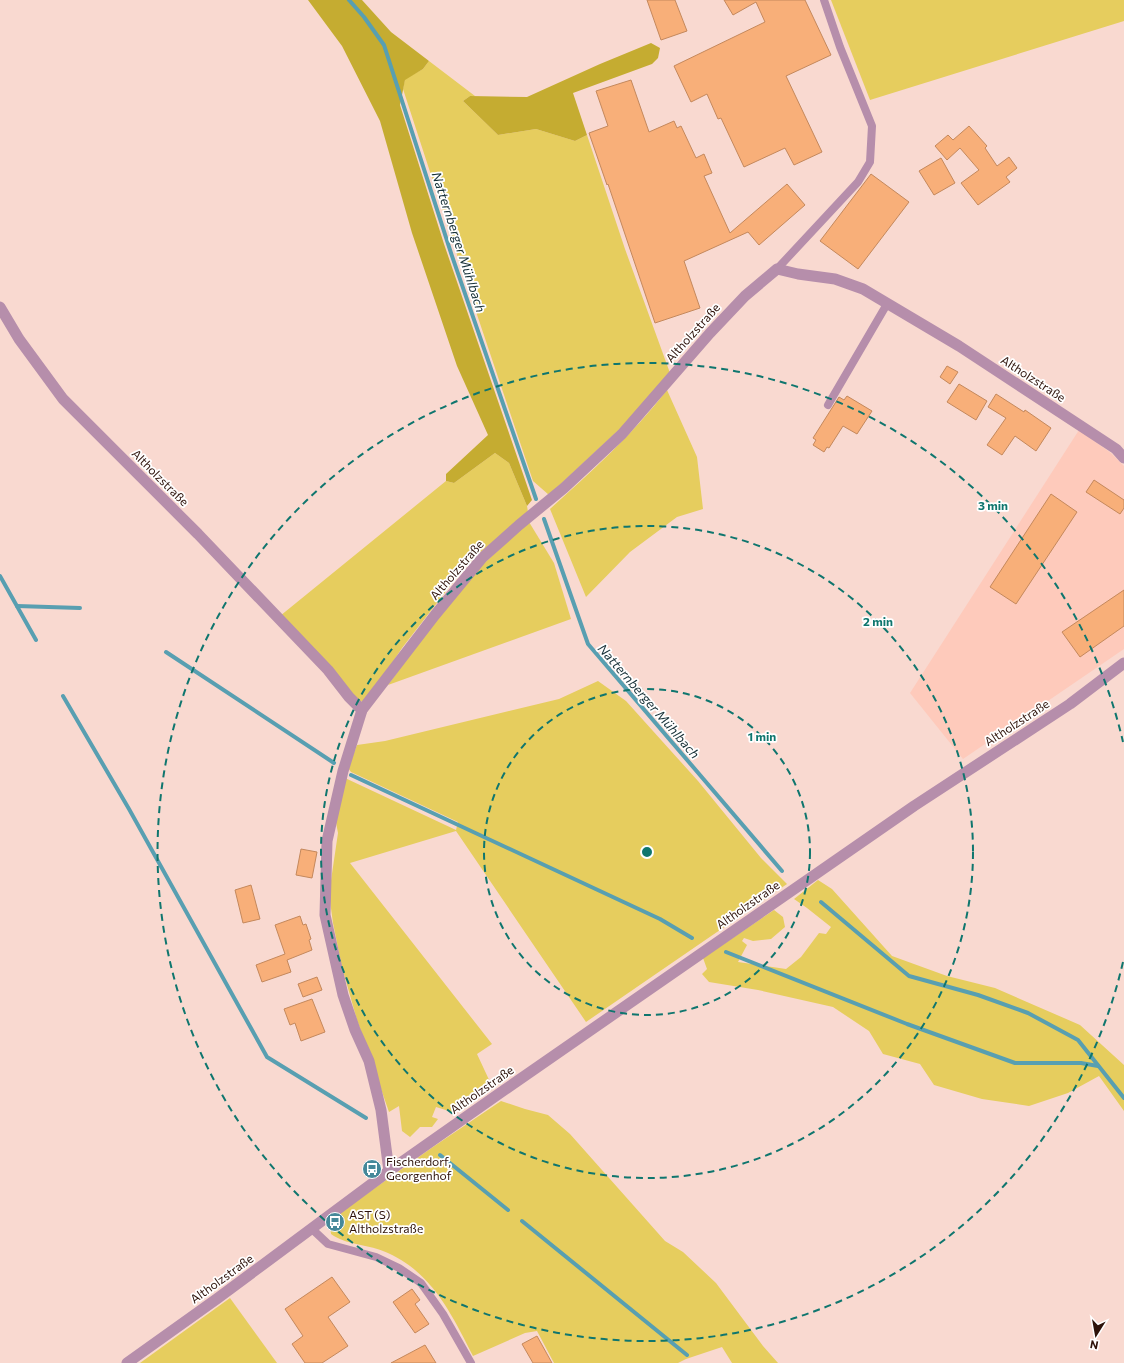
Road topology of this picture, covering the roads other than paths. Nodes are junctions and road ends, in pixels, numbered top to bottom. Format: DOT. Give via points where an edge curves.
graph roads {
  1 [pos="824,0"];
  2 [pos="777,269"];
  3 [pos="887,304"];
  4 [pos="0,307"];
  5 [pos="828,405"];
  6 [pos="1124,458"];
  7 [pos="1124,664"];
  8 [pos="362,710"];
  9 [pos="389,1171"];
  10 [pos="312,1229"];
  11 [pos="127,1363"];
  12 [pos="471,1363"];
  1 -- 2 [label="lane" via="872,126 870,162 858,182"];
  2 -- 3 [label="street, Altholzstraße" via="835,279 863,289"];
  2 -- 8 [label="street, Altholzstraße" via="745,296 710,333 622,434 482,558"];
  3 -- 5 [label="lane"];
  3 -- 6 [label="street, Altholzstraße" via="959,346 1116,449"];
  4 -- 8 [label="street, Altholzstraße" via="19,339 63,398 198,534 328,670"];
  7 -- 9 [label="street, Altholzstraße" via="1070,704 914,806"];
  8 -- 9 [label="street, Altholzstraße" via="343,771 327,841 325,915 343,995 369,1061 381,1110"];
  9 -- 10 [label="street, Altholzstraße"];
  10 -- 11 [label="street, Altholzstraße"];
  10 -- 12 [label="lane" via="328,1244 376,1257 421,1283 443,1314"];
}
